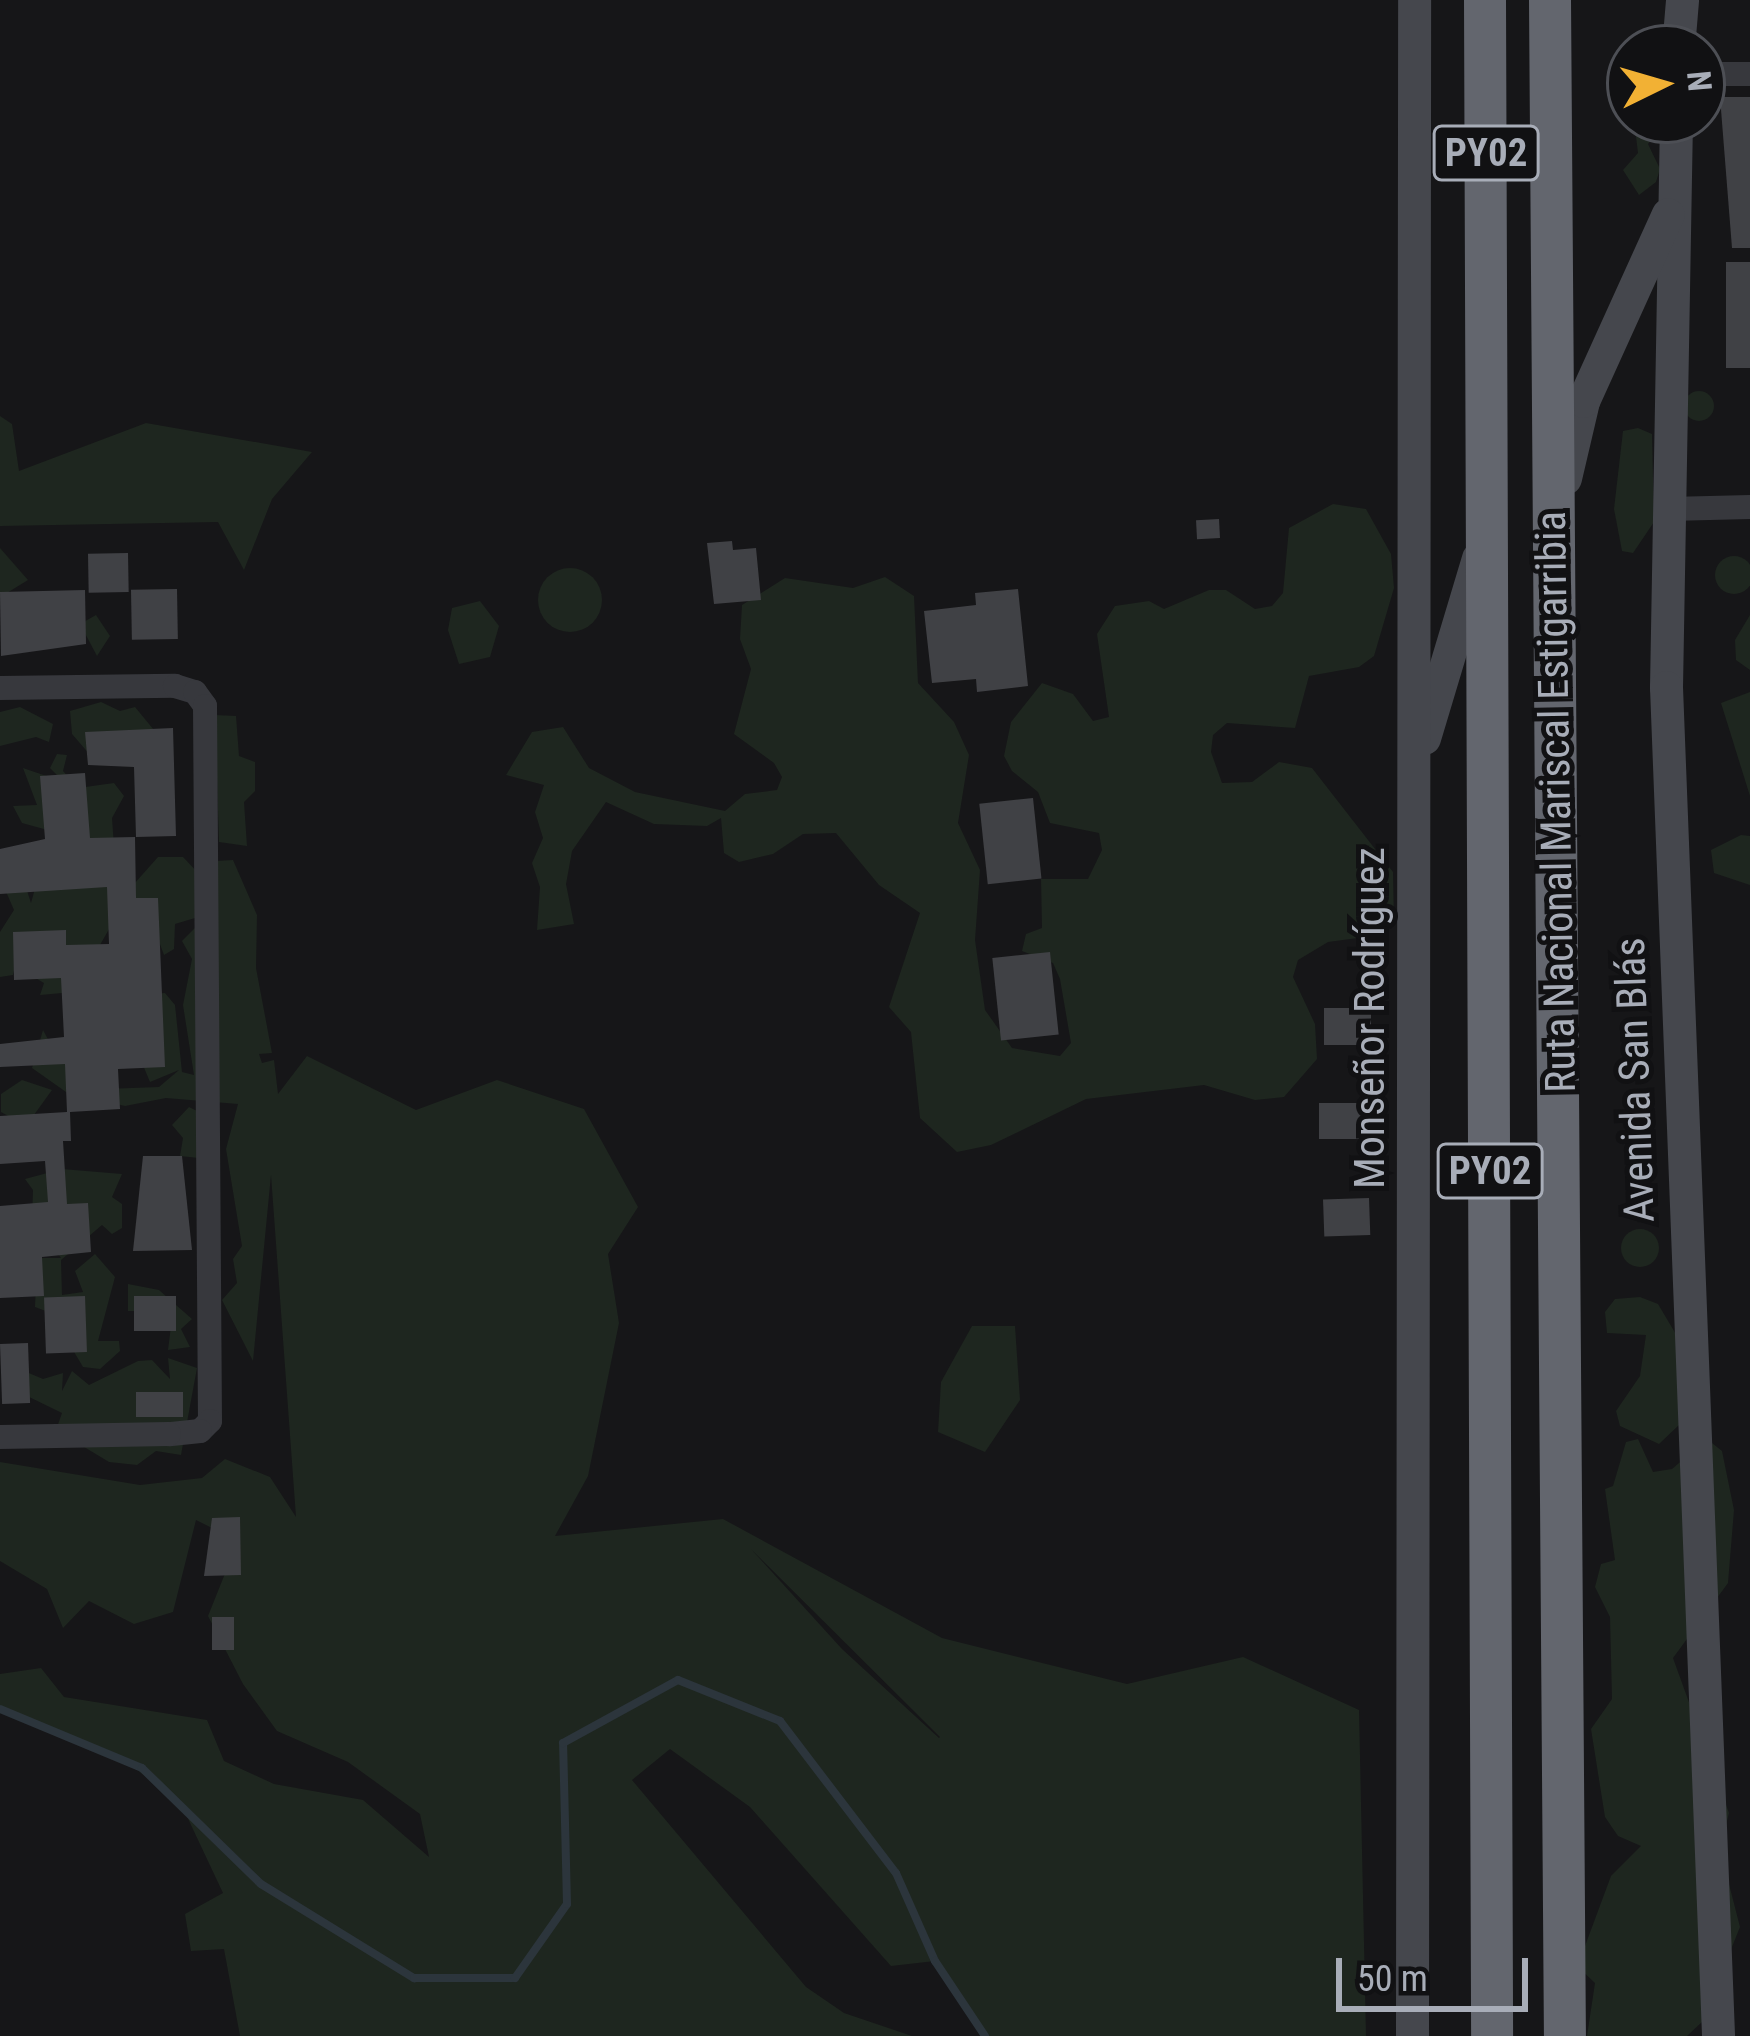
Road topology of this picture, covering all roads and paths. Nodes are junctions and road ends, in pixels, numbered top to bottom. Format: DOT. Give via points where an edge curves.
graph roads {
  1 [pos="1414,0"];
  2 [pos="1485,0"];
  3 [pos="1550,0"];
  4 [pos="1676,144"];
  5 [pos="1676,197"];
  6 [pos="1750,507"];
  7 [pos="1669,508"];
  8 [pos="1491,516"];
  9 [pos="1553,538"];
  10 [pos="0,688"];
  11 [pos="1413,774"];
  12 [pos="0,1437"];
  13 [pos="1412,2036"];
  14 [pos="1492,2036"];
  15 [pos="1565,2036"];
  16 [pos="1718,2036"];
  1 -- 11 [label="street, Monseñor Rodríguez"];
  2 -- 8 [label="highway, Ruta Nacional Mariscal Estigarribia / PY02"];
  3 -- 9 [label="highway, Ruta Nacional Mariscal Estigarribia / PY02"];
  4 -- 5 [label="street, Avenida San Blás"];
  5 -- 7 [label="street, Avenida San Blás"];
  5 -- 9 [label="street" via="1583,401"];
  6 -- 7 [label="street"];
  7 -- 16 [label="street, Avenida San Blás" via="1670,832"];
  8 -- 11 [label="street"];
  8 -- 14 [label="highway, Ruta Nacional Mariscal Estigarribia / PY02"];
  9 -- 15 [label="highway, Ruta Nacional Mariscal Estigarribia / PY02"];
  10 -- 12 [label="street" via="175,686 195,692 205,706 210,1421 200,1431 169,1434"];
  11 -- 13 [label="street, Monseñor Rodríguez"];
}
